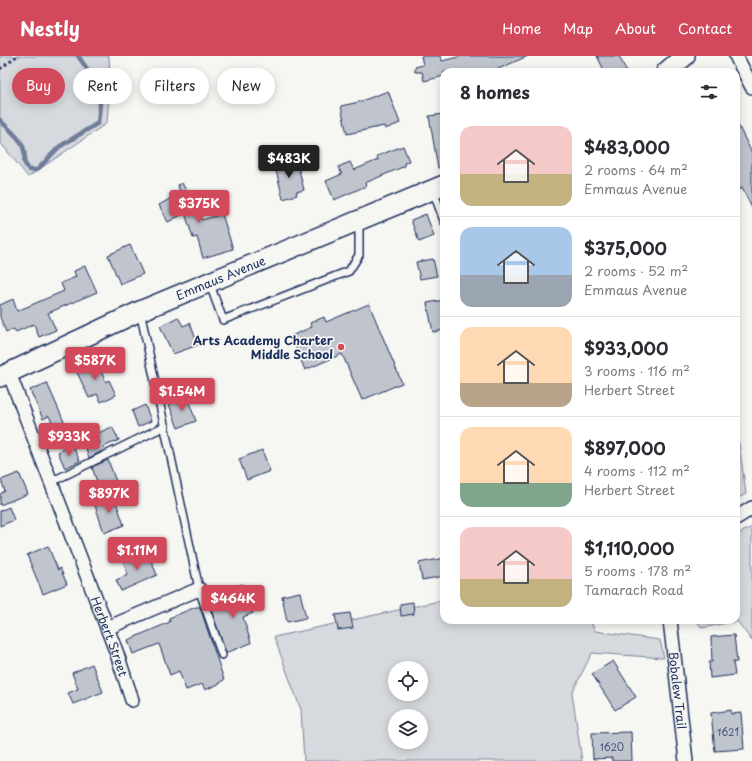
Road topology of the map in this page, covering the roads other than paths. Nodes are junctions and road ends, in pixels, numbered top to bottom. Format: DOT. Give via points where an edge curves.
graph roads {
  1 [pos="685,56"];
  2 [pos="736,56"];
  3 [pos="671,68"];
  4 [pos="752,87"];
  5 [pos="439,187"];
  6 [pos="359,220"];
  7 [pos="209,282"];
  8 [pos="140,311"];
  9 [pos="5,375"];
  10 [pos="165,426"];
  11 [pos="51,482"];
  12 [pos="752,508"];
  13 [pos="740,516"];
  14 [pos="199,589"];
  15 [pos="670,624"];
  16 [pos="107,628"];
  17 [pos="222,655"];
  18 [pos="132,700"];
  19 [pos="686,761"];
  1 -- 3 [label="main road"];
  2 -- 4 [label="street"];
  5 -- 6 [label="main road, Emmaus Avenue"];
  6 -- 7 [label="main road, Emmaus Avenue"];
  6 -- 7 [label="lane" via="359,255 349,271 223,320"];
  7 -- 8 [label="main road, Emmaus Avenue"];
  8 -- 9 [label="main road, Emmaus Avenue"];
  8 -- 10 [label="lane"];
  9 -- 11 [label="street, Herbert Street"];
  10 -- 11 [label="lane"];
  10 -- 14 [label="lane"];
  11 -- 16 [label="street, Herbert Street"];
  12 -- 13 [label="street"];
  14 -- 16 [label="street"];
  14 -- 17 [label="lane"];
  15 -- 19 [label="street, Bobalew Trail"];
  16 -- 18 [label="street, Herbert Street"];
}
